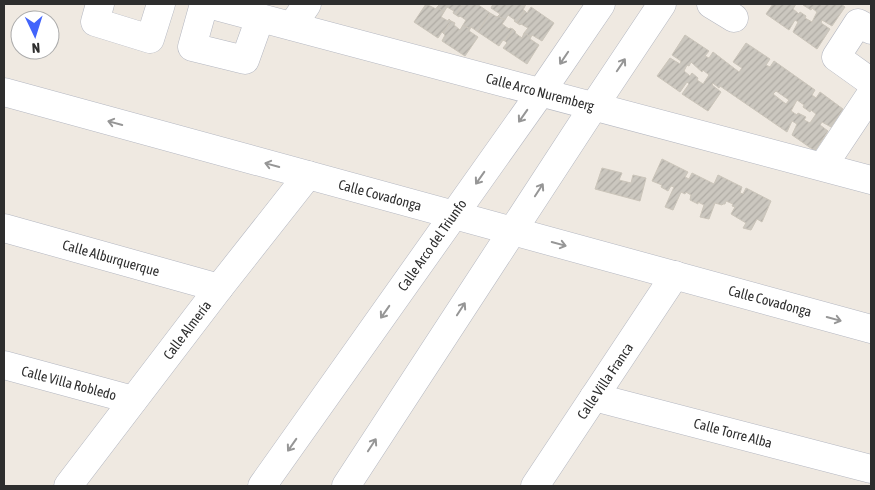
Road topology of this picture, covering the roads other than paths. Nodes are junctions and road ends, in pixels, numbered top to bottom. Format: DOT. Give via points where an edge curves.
graph roads {
  1 [pos="100,4"];
  2 [pos="161,4"];
  3 [pos="204,4"];
  4 [pos="208,4"];
  5 [pos="307,4"];
  6 [pos="601,4"];
  7 [pos="662,4"];
  8 [pos="711,4"];
  9 [pos="260,18"];
  10 [pos="734,18"];
  11 [pos="292,26"];
  12 [pos="871,30"];
  13 [pos="871,82"];
  14 [pos="4,92"];
  15 [pos="541,92"];
  16 [pos="871,94"];
  17 [pos="594,106"];
  18 [pos="823,166"];
  19 [pos="308,175"];
  20 [pos="871,180"];
  21 [pos="454,215"];
  22 [pos="4,228"];
  23 [pos="512,231"];
  24 [pos="675,275"];
  25 [pos="219,288"];
  26 [pos="871,329"];
  27 [pos="4,365"];
  28 [pos="594,397"];
  29 [pos="134,400"];
  30 [pos="871,469"];
  31 [pos="274,482"];
  32 [pos="68,486"];
  33 [pos="346,486"];
  34 [pos="535,486"];
  1 -- 2 [label="street" via="95,22 150,39"];
  3 -- 9 [label="street" via="192,47 245,60"];
  4 -- 9 [label="street, Calle Arco Nuremberg"];
  5 -- 11 [label="street"];
  6 -- 15 [label="street, Calle Arco del Triunfo, one-way"];
  17 -- 7 [label="street, one-way"];
  8 -- 10 [label="street"];
  9 -- 11 [label="street, Calle Arco Nuremberg"];
  11 -- 15 [label="street, Calle Arco Nuremberg"];
  12 -- 13 [label="street" via="858,23 836,57"];
  19 -- 14 [label="street, Calle Covadonga, one-way"];
  15 -- 17 [label="street, Calle Arco Nuremberg"];
  15 -- 21 [label="street, Calle Arco del Triunfo, one-way"];
  16 -- 18 [label="street"];
  17 -- 18 [label="street, Calle Arco Nuremberg"];
  23 -- 17 [label="street, one-way"];
  18 -- 20 [label="street, Calle Arco Nuremberg"];
  19 -- 21 [label="street, Calle Covadonga"];
  19 -- 25 [label="street, Calle Almería"];
  21 -- 23 [label="street, Calle Covadonga"];
  21 -- 31 [label="street, Calle Arco del Triunfo, one-way"];
  22 -- 25 [label="street, Calle Alburquerque"];
  23 -- 24 [label="street, Calle Covadonga, one-way"];
  33 -- 23 [label="street, one-way"];
  24 -- 26 [label="street, Calle Covadonga, one-way"];
  24 -- 28 [label="street, Calle Villa Franca"];
  25 -- 29 [label="street, Calle Almería"];
  27 -- 29 [label="street, Calle Villa Robledo"];
  28 -- 30 [label="street, Calle Torre Alba"];
  28 -- 34 [label="street, Calle Villa Franca"];
  29 -- 32 [label="street, Calle Almería"];
}
